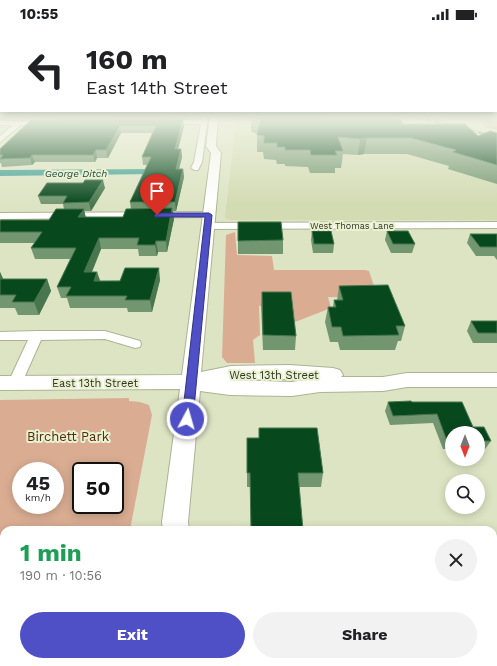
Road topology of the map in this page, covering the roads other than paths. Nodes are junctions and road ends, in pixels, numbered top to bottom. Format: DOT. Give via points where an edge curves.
graph roads {
  1 [pos="201,146"];
  2 [pos="211,146"];
  3 [pos="224,147"];
  4 [pos="216,154"];
  5 [pos="195,168"];
  6 [pos="0,216"];
  7 [pos="208,220"];
  8 [pos="497,225"];
  9 [pos="37,335"];
  10 [pos="0,336"];
  11 [pos="135,344"];
  12 [pos="191,382"];
  13 [pos="8,383"];
  14 [pos="495,383"];
  15 [pos="175,526"];
  1 -- 5 [label="street"];
  2 -- 4 [label="main road"];
  3 -- 4 [label="main road"];
  4 -- 7 [label="main road"];
  6 -- 7 [label="street, West Thomas Lane"];
  7 -- 8 [label="street, West Thomas Lane"];
  7 -- 12 [label="main road"];
  9 -- 10 [label="street"];
  9 -- 11 [label="street" via="106,335"];
  9 -- 13 [label="street"];
  12 -- 13 [label="main road, East 13th Street"];
  12 -- 14 [label="main road, West 13th Street" via="230,388 292,389 320,385 383,384 407,380"];
  12 -- 15 [label="main road"];
}
